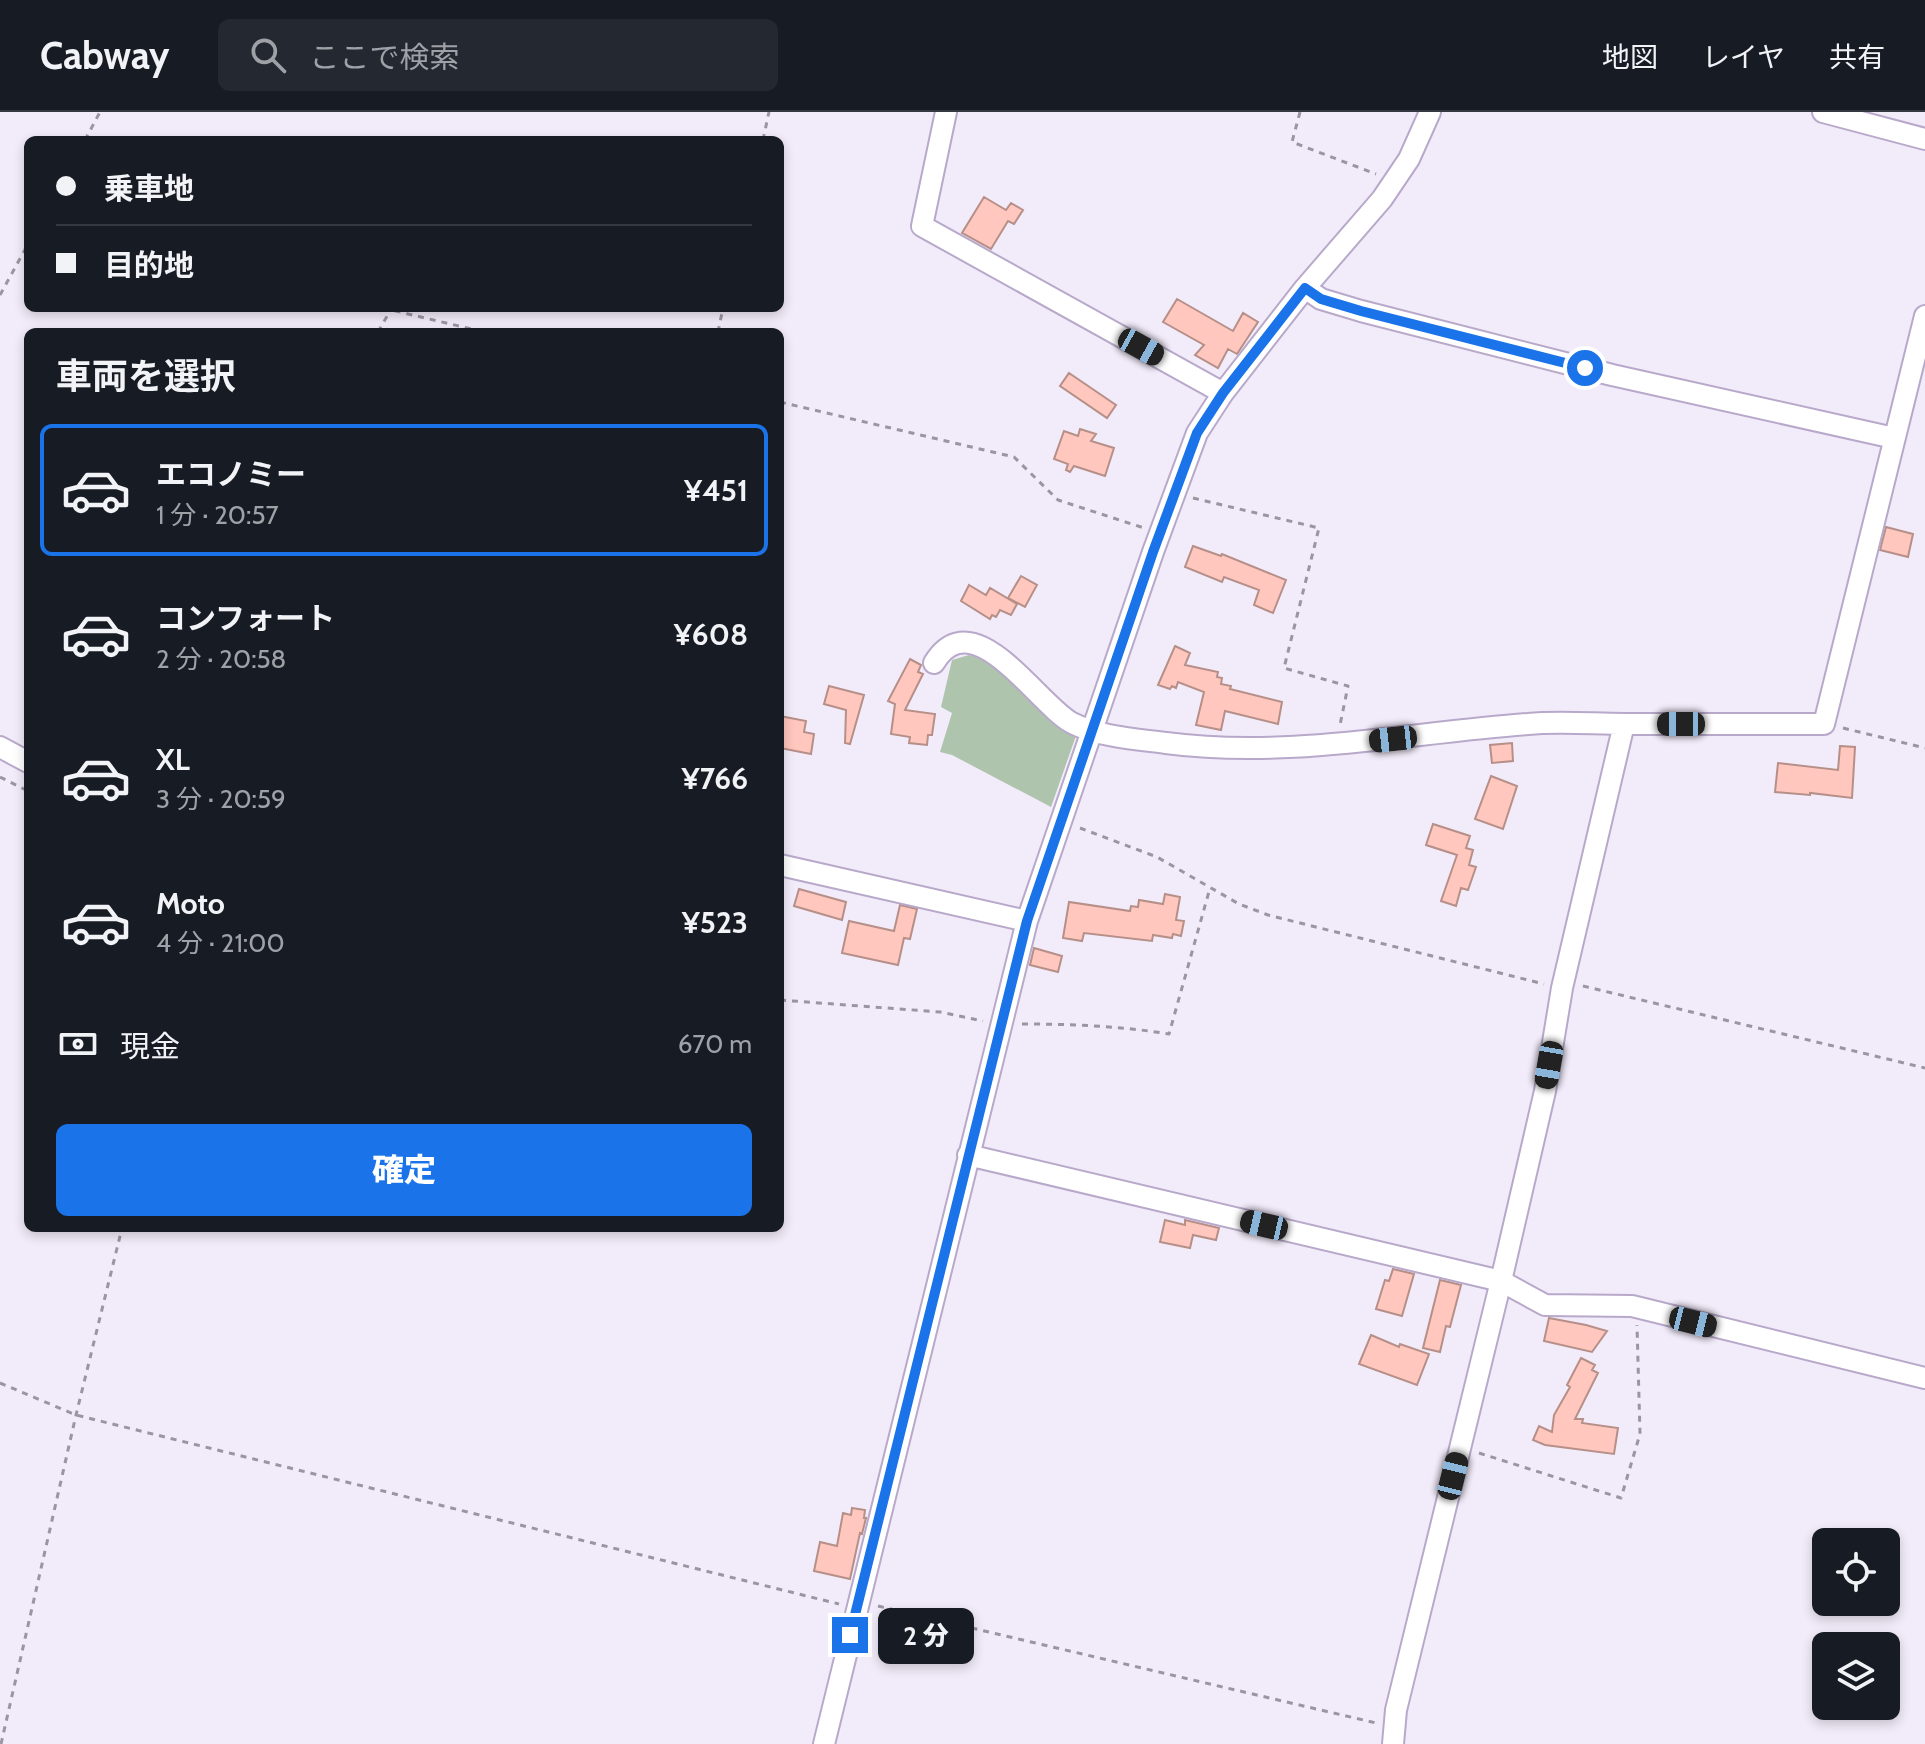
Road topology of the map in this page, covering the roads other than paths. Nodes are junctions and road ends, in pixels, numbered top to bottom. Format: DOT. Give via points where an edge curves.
graph roads {
  1 [pos="946,112"];
  2 [pos="1430,112"];
  3 [pos="1823,112"];
  4 [pos="1925,139"];
  5 [pos="1305,288"];
  6 [pos="1925,316"];
  7 [pos="1223,393"];
  8 [pos="1894,438"];
  9 [pos="934,663"];
  10 [pos="1624,724"];
  11 [pos="1092,732"];
  12 [pos="0,747"];
  13 [pos="24,760"];
  14 [pos="784,866"];
  15 [pos="1027,921"];
  16 [pos="968,1155"];
  17 [pos="1501,1281"];
  18 [pos="1925,1378"];
  19 [pos="1394,1736"];
  20 [pos="824,1744"];
  1 -- 7 [label="street" via="922,226"];
  2 -- 5 [label="street" via="1395,181"];
  3 -- 4 [label="street"];
  5 -- 7 [label="street"];
  5 -- 8 [label="street" via="1334,303 1553,360"];
  6 -- 8 [label="street"];
  7 -- 11 [label="street" via="1197,433"];
  8 -- 10 [label="street" via="1824,724"];
  9 -- 11 [label="street" via="942,650 955,644 988,648 1069,721"];
  10 -- 11 [label="street" via="1529,723 1335,745 1233,750"];
  10 -- 17 [label="street"];
  11 -- 15 [label="street"];
  12 -- 13 [label="street"];
  14 -- 15 [label="street"];
  15 -- 16 [label="street"];
  16 -- 17 [label="street"];
  16 -- 20 [label="street"];
  17 -- 18 [label="street" via="1545,1305 1637,1308"];
  17 -- 19 [label="street" via="1396,1710"];
}
